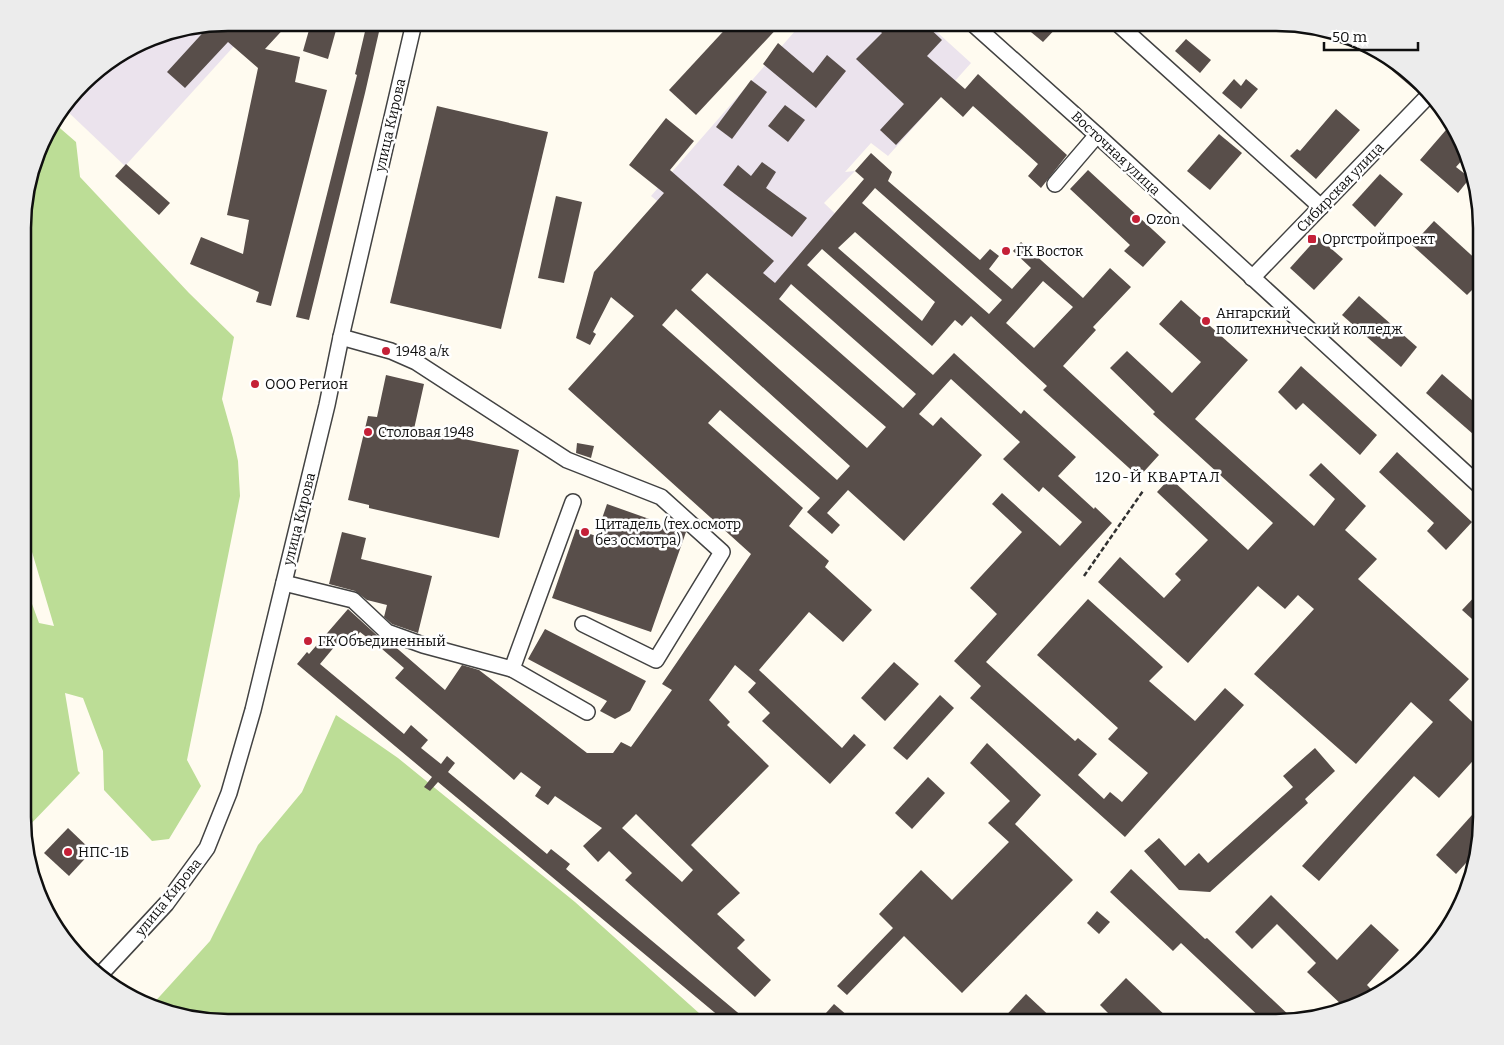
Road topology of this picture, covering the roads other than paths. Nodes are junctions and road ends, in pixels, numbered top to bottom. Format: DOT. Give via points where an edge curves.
graph roads {
  1 [pos="412,31"];
  2 [pos="981,31"];
  3 [pos="1126,31"];
  4 [pos="1425,99"];
  5 [pos="1097,135"];
  6 [pos="1055,184"];
  7 [pos="1321,206"];
  8 [pos="1252,278"];
  9 [pos="341,337"];
  10 [pos="1473,480"];
  11 [pos="573,502"];
  12 [pos="284,583"];
  13 [pos="583,624"];
  14 [pos="512,669"];
  15 [pos="587,712"];
  16 [pos="104,970"];
  1 -- 9 [label="street, улица Кирова"];
  2 -- 5 [label="street, Восточная улица"];
  3 -- 7 [label="street"];
  4 -- 7 [label="street, Сибирская улица"];
  5 -- 6 [label="street"];
  5 -- 8 [label="street, Восточная улица"];
  7 -- 8 [label="street, Сибирская улица"];
  8 -- 10 [label="street, Восточная улица"];
  9 -- 12 [label="street, улица Кирова"];
  9 -- 13 [label="street" via="391,351 416,362 567,460 661,497 722,552 656,660"];
  11 -- 14 [label="street"];
  12 -- 14 [label="street" via="353,600 387,632"];
  12 -- 16 [label="street, улица Кирова" via="232,784 208,848 166,904"];
  14 -- 15 [label="street"];
}
